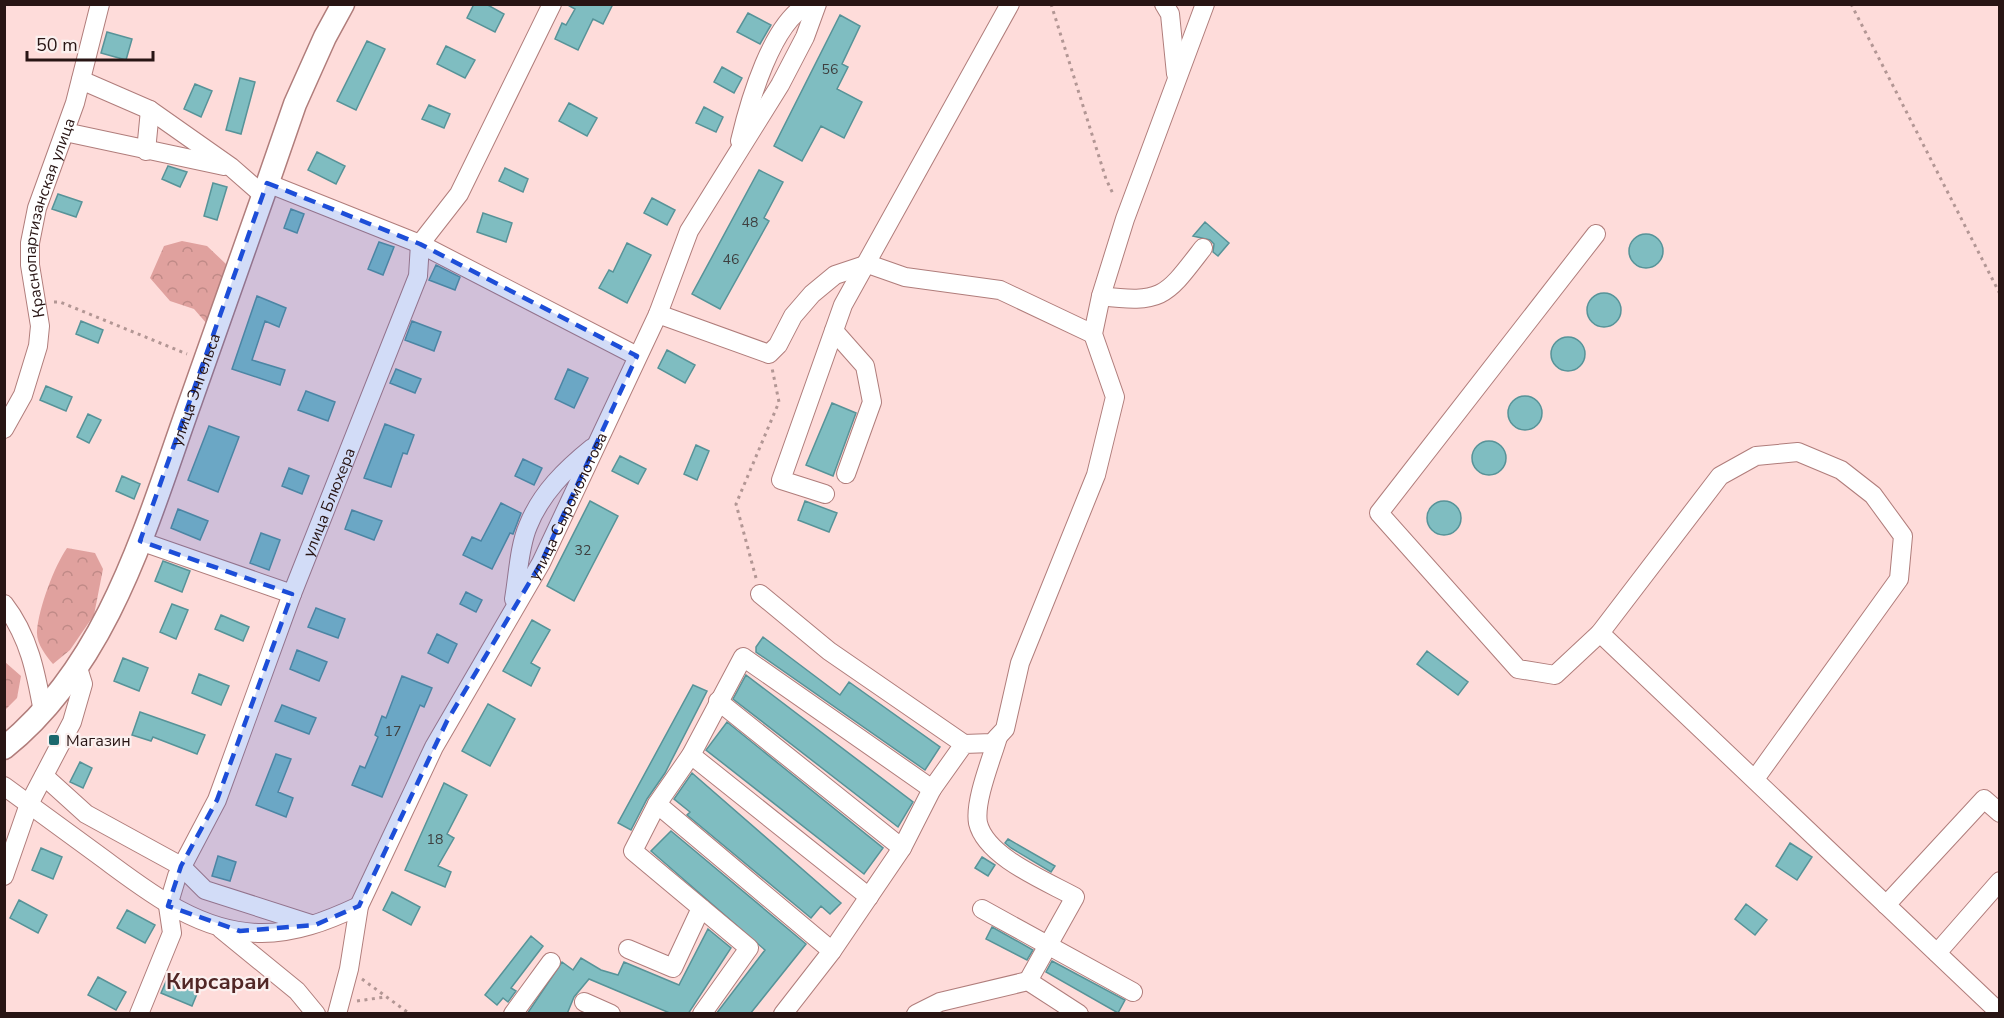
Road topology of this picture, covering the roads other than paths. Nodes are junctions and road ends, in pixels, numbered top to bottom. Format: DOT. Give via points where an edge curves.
graph roads {
  1 [pos="100,4"];
  2 [pos="344,4"];
  3 [pos="552,4"];
  4 [pos="809,4"];
  5 [pos="817,4"];
  6 [pos="1010,4"];
  7 [pos="1164,4"];
  8 [pos="1205,4"];
  9 [pos="1177,79"];
  10 [pos="81,80"];
  11 [pos="150,110"];
  12 [pos="64,132"];
  13 [pos="146,151"];
  14 [pos="736,157"];
  15 [pos="231,167"];
  16 [pos="265,189"];
  17 [pos="1596,234"];
  18 [pos="420,244"];
  19 [pos="1203,248"];
  20 [pos="868,264"];
  21 [pos="1101,296"];
  22 [pos="658,314"];
  23 [pos="834,331"];
  24 [pos="1093,334"];
  25 [pos="637,356"];
  26 [pos="4,429"];
  27 [pos="595,446"];
  28 [pos="846,474"];
  29 [pos="825,495"];
  30 [pos="140,541"];
  31 [pos="292,594"];
  32 [pos="760,594"];
  33 [pos="4,604"];
  34 [pos="511,612"];
  35 [pos="1600,633"];
  36 [pos="78,668"];
  37 [pos="718,701"];
  38 [pos="42,712"];
  39 [pos="998,737"];
  40 [pos="964,744"];
  41 [pos="4,748"];
  42 [pos="691,755"];
  43 [pos="44,776"];
  44 [pos="1755,779"];
  45 [pos="4,786"];
  46 [pos="932,789"];
  47 [pos="29,804"];
  48 [pos="657,804"];
  49 [pos="2000,813"];
  50 [pos="902,848"];
  51 [pos="181,866"];
  52 [pos="4,876"];
  53 [pos="2000,881"];
  54 [pos="869,897"];
  55 [pos="1886,904"];
  56 [pos="168,906"];
  57 [pos="359,906"];
  58 [pos="701,908"];
  59 [pos="982,909"];
  60 [pos="315,925"];
  61 [pos="217,926"];
  62 [pos="1048,945"];
  63 [pos="628,949"];
  64 [pos="832,951"];
  65 [pos="1936,953"];
  66 [pos="551,962"];
  67 [pos="1028,981"];
  68 [pos="1133,992"];
  69 [pos="584,1002"];
  70 [pos="338,1009"];
  71 [pos="139,1014"];
  72 [pos="316,1014"];
  73 [pos="513,1014"];
  74 [pos="610,1014"];
  75 [pos="702,1014"];
  76 [pos="783,1014"];
  77 [pos="916,1014"];
  78 [pos="1079,1014"];
  79 [pos="2000,1014"];
  1 -- 10 [label="street, Краснопартизанская улица"];
  2 -- 16 [label="main road, улица Энгельса" via="295,104"];
  3 -- 18 [label="street" via="459,194"];
  4 -- 14 [label="street" via="788,21 773,43"];
  5 -- 14 [label="street, улица Сыромолотова" via="793,62"];
  6 -- 20 [label="street"];
  7 -- 9 [label="street" via="1170,14"];
  8 -- 9 [label="street"];
  9 -- 21 [label="street"];
  10 -- 11 [label="street"];
  10 -- 12 [label="street, Краснопартизанская улица"];
  11 -- 13 [label="street"];
  11 -- 15 [label="street"];
  12 -- 13 [label="street"];
  12 -- 26 [label="street, Краснопартизанская улица" via="47,173 30,243 40,326 36,355 23,395"];
  13 -- 15 [label="street"];
  14 -- 22 [label="street, улица Сыромолотова" via="689,231"];
  15 -- 16 [label="street"];
  16 -- 18 [label="street"];
  16 -- 30 [label="main road, улица Энгельса"];
  17 -- 35 [label="street" via="1379,513 1518,669 1555,675"];
  18 -- 25 [label="street"];
  18 -- 31 [label="street, улица Блюхера" via="418,276"];
  19 -- 21 [label="street" via="1167,292 1136,301"];
  20 -- 22 [label="street" via="835,275 812,294 792,316 778,345 769,354"];
  20 -- 23 [label="street" via="843,305"];
  20 -- 24 [label="street" via="905,277 1000,290"];
  21 -- 24 [label="street"];
  22 -- 25 [label="street, улица Сыромолотова"];
  23 -- 28 [label="street" via="865,366 873,402"];
  23 -- 29 [label="street" via="781,480"];
  24 -- 39 [label="street" via="1115,397 1096,475 1020,663 1005,729"];
  25 -- 27 [label="street, улица Сыромолотова"];
  27 -- 34 [label="street, улица Сыромолотова" via="541,563"];
  27 -- 34 [label="street" via="564,471 527,527"];
  30 -- 31 [label="street"];
  30 -- 36 [label="main road, улица Энгельса" via="102,626"];
  31 -- 51 [label="street, улица Блюхера" via="217,800"];
  32 -- 40 [label="street" via="829,651"];
  33 -- 38 [label="street" via="27,644"];
  34 -- 57 [label="street, улица Сыромолотова" via="447,721"];
  35 -- 44 [label="street"];
  35 -- 44 [label="street" via="1720,476 1756,456 1798,452 1841,470 1873,495 1903,536 1899,579"];
  36 -- 38 [label="main road, улица Энгельса"];
  36 -- 43 [label="street" via="83,684 72,722"];
  37 -- 42 [label="street"];
  37 -- 46 [label="street" via="743,657"];
  37 -- 50 [label="street"];
  38 -- 41 [label="main road, улица Энгельса"];
  39 -- 40 [label="street" via="992,743"];
  39 -- 62 [label="street" via="981,793 978,821 985,840 998,853 1075,897"];
  40 -- 46 [label="street"];
  42 -- 48 [label="street"];
  42 -- 54 [label="street"];
  43 -- 47 [label="street"];
  43 -- 51 [label="street" via="86,814"];
  44 -- 55 [label="street"];
  45 -- 47 [label="street"];
  46 -- 50 [label="street"];
  47 -- 52 [label="street"];
  47 -- 56 [label="street"];
  48 -- 58 [label="street" via="633,851"];
  48 -- 64 [label="street"];
  49 -- 55 [label="street" via="1984,799"];
  50 -- 54 [label="street"];
  51 -- 56 [label="street, улица Блюхера"];
  51 -- 60 [label="street" via="205,890"];
  53 -- 65 [label="street"];
  54 -- 64 [label="street"];
  55 -- 65 [label="street"];
  56 -- 61 [label="street"];
  56 -- 71 [label="street, улица Блюхера" via="172,933"];
  57 -- 60 [label="street"];
  57 -- 70 [label="street, улица Сыромолотова"];
  58 -- 63 [label="street" via="673,968"];
  58 -- 75 [label="street" via="749,948"];
  59 -- 62 [label="street"];
  60 -- 61 [label="street" via="260,933"];
  61 -- 72 [label="street" via="297,990"];
  62 -- 67 [label="street"];
  62 -- 68 [label="street"];
  64 -- 76 [label="street"];
  65 -- 79 [label="street"];
  66 -- 73 [label="street"];
  67 -- 77 [label="street" via="940,1002"];
  67 -- 78 [label="street"];
  69 -- 74 [label="street"];
}
